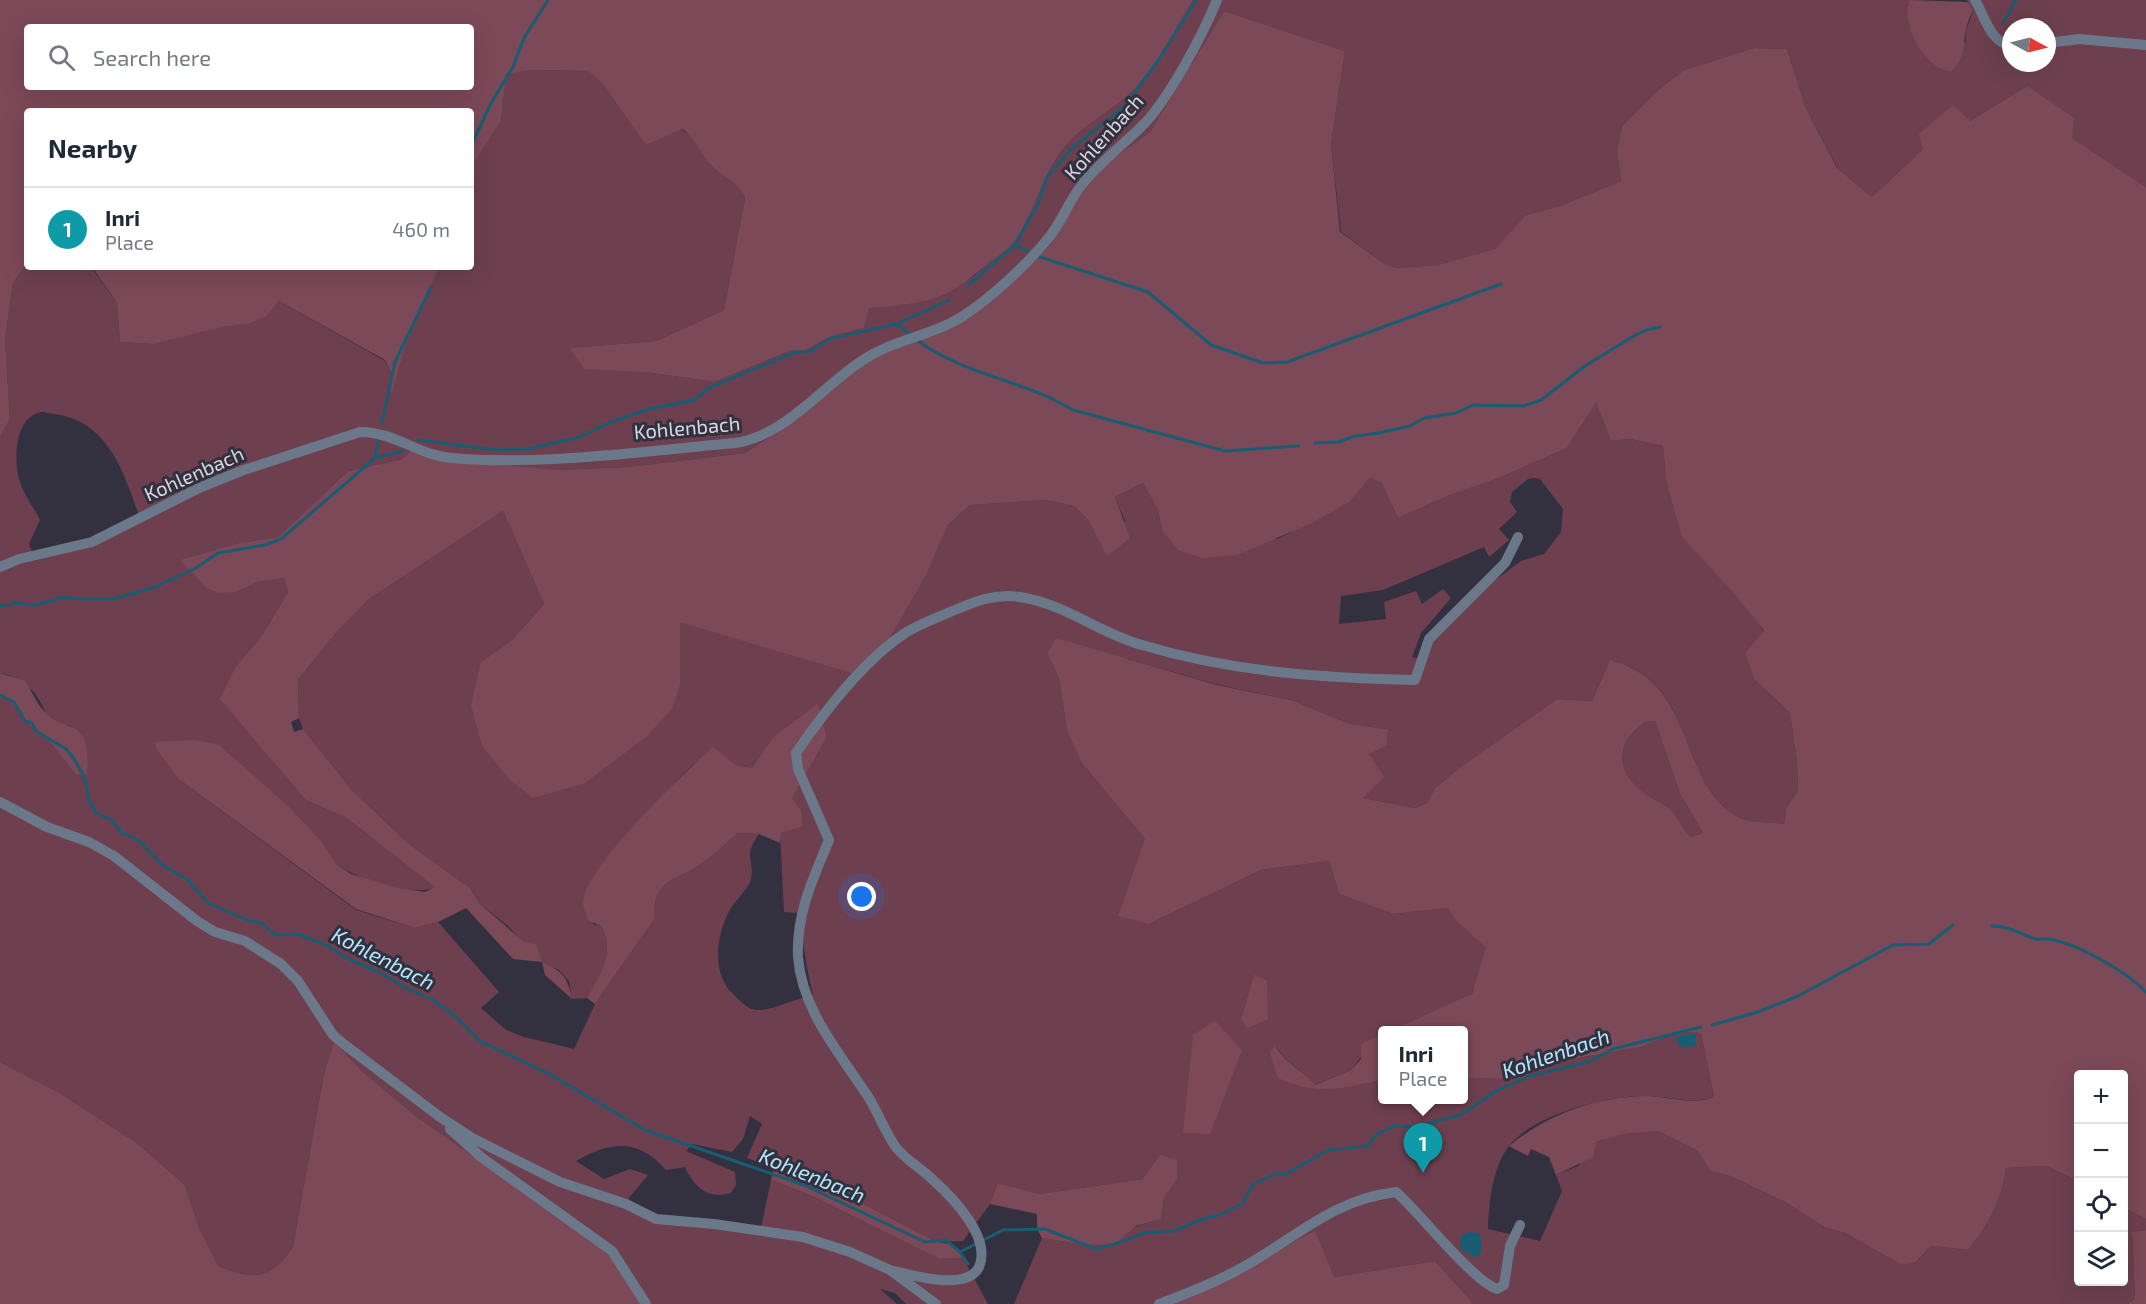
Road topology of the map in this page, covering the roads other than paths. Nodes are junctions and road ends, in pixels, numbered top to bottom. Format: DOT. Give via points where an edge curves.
graph roads {
  1 [pos="1217,0"];
  2 [pos="1975,0"];
  3 [pos="2056,42"];
  4 [pos="2002,44"];
  5 [pos="2146,45"];
  6 [pos="1518,537"];
  7 [pos="0,567"];
  8 [pos="0,802"];
  9 [pos="440,1117"];
  10 [pos="1520,1226"];
  11 [pos="890,1270"];
  12 [pos="646,1304"];
  13 [pos="936,1304"];
  14 [pos="1159,1304"];
  1 -- 7 [label="street, Kohlenbach" via="1176,80 1146,122 1111,152 1081,186 1051,235 988,297 941,328 862,360 775,430 751,441 528,461 436,456 378,432 360,432 199,488 92,542"];
  2 -- 4 [label="street"];
  3 -- 5 [label="street" via="2079,39"];
  6 -- 11 [label="street" via="1505,563 1429,639 1415,680 1333,679 1230,666 1140,645 1042,602 1000,596 980,600 905,633 871,663 817,722 796,753 798,769 829,840 802,904 798,959 804,984 818,1021 896,1148 946,1193 980,1241 978,1268 961,1280 923,1278"];
  8 -- 9 [label="street" via="114,856 197,921 215,932 245,941 281,964 298,981 333,1035"];
  9 -- 11 [label="street" via="472,1138 560,1182 626,1204 656,1219 803,1237"];
  9 -- 12 [label="street" via="481,1157 612,1251"];
  10 -- 14 [label="street" via="1510,1246 1504,1285 1497,1289 1489,1286 1396,1192 1371,1196 1315,1219 1237,1271"];
  11 -- 13 [label="street"];
}
